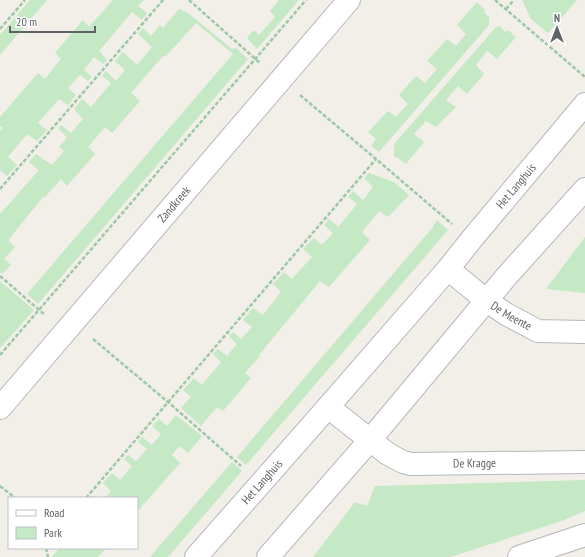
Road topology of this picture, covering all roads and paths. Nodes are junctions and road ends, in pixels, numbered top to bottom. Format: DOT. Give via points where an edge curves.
graph roads {
  1 [pos="25,0"];
  2 [pos="163,0"];
  3 [pos="189,0"];
  4 [pos="306,0"];
  5 [pos="349,0"];
  6 [pos="495,0"];
  7 [pos="514,0"];
  8 [pos="506,9"];
  9 [pos="0,29"];
  10 [pos="255,59"];
  11 [pos="585,77"];
  12 [pos="281,80"];
  13 [pos="585,104"];
  14 [pos="376,159"];
  15 [pos="0,189"];
  16 [pos="585,189"];
  17 [pos="471,240"];
  18 [pos="448,269"];
  19 [pos="0,276"];
  20 [pos="487,301"];
  21 [pos="39,310"];
  22 [pos="69,328"];
  23 [pos="585,332"];
  24 [pos="0,355"];
  25 [pos="168,402"];
  26 [pos="328,407"];
  27 [pos="0,408"];
  28 [pos="370,440"];
  29 [pos="585,462"];
  30 [pos="261,484"];
  31 [pos="0,486"];
  32 [pos="14,497"];
  33 [pos="87,497"];
  34 [pos="585,535"];
  35 [pos="196,557"];
  36 [pos="268,557"];
  37 [pos="519,557"];
  1 -- 9 [label="path"];
  2 -- 15 [label="path"];
  3 -- 10 [label="path"];
  4 -- 10 [label="path"];
  5 -- 12 [label="street, Zandkreek"];
  6 -- 8 [label="path"];
  7 -- 8 [label="path"];
  8 -- 11 [label="path"];
  10 -- 21 [label="path"];
  12 -- 14 [label="path"];
  12 -- 22 [label="street, Zandkreek"];
  13 -- 17 [label="street, Het Langhuis"];
  14 -- 17 [label="path"];
  14 -- 25 [label="path"];
  16 -- 20 [label="street"];
  17 -- 18 [label="street, Het Langhuis"];
  18 -- 20 [label="street"];
  18 -- 26 [label="street, Het Langhuis"];
  19 -- 21 [label="path"];
  20 -- 23 [label="street, De Meente" via="538,331"];
  20 -- 28 [label="street"];
  21 -- 22 [label="path"];
  21 -- 24 [label="path"];
  22 -- 25 [label="path"];
  22 -- 27 [label="street, Zandkreek"];
  25 -- 30 [label="path"];
  25 -- 33 [label="path"];
  26 -- 28 [label="street"];
  26 -- 30 [label="street, Het Langhuis"];
  28 -- 29 [label="street, De Kragge" via="395,458 411,464"];
  28 -- 36 [label="street"];
  30 -- 35 [label="street, Het Langhuis"];
  31 -- 32 [label="path"];
  34 -- 37 [label="street"];
}
